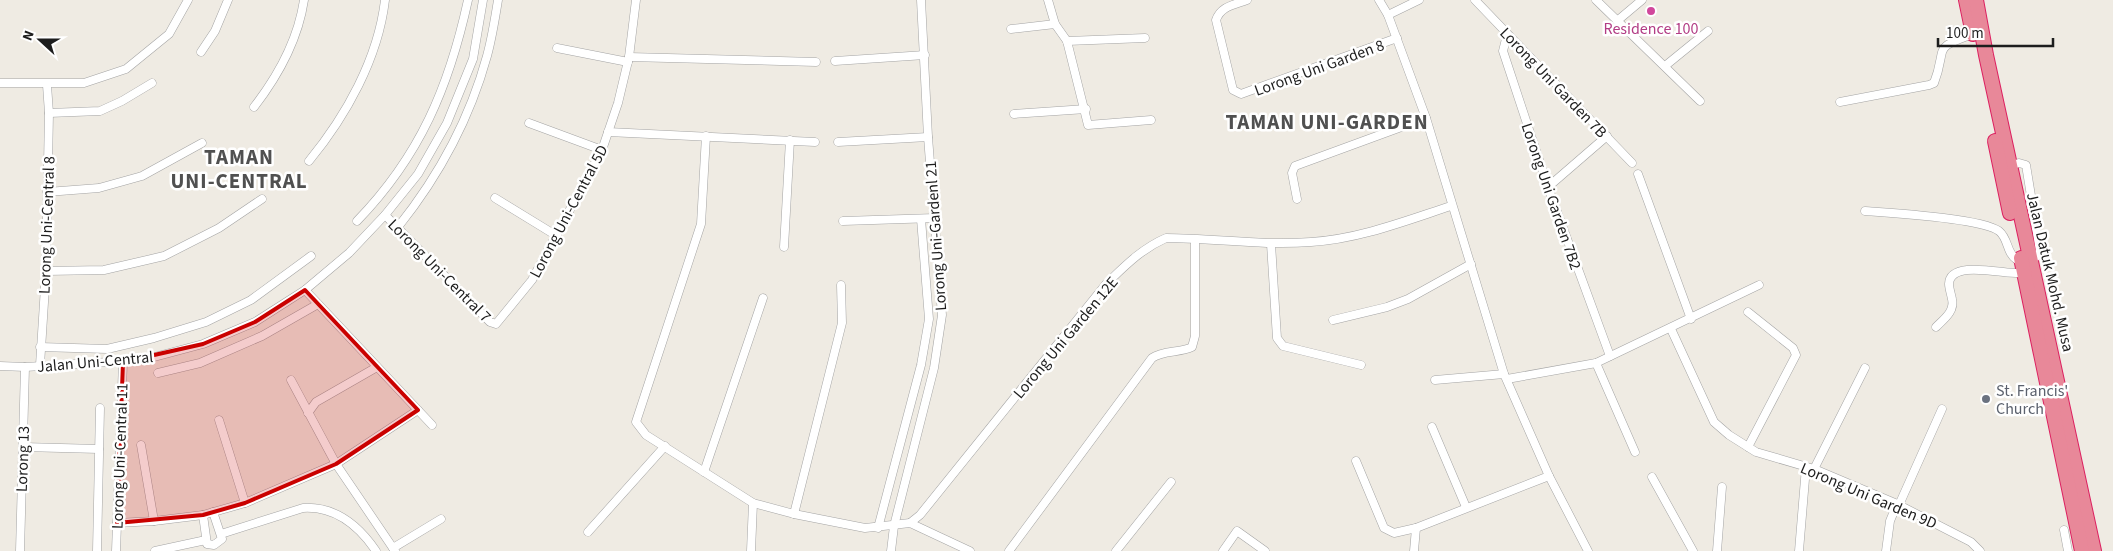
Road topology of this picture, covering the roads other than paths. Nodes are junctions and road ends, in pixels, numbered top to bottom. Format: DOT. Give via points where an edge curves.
graph roads {
  1 [pos="188,0"];
  2 [pos="228,0"];
  3 [pos="304,0"];
  4 [pos="385,0"];
  5 [pos="468,0"];
  6 [pos="483,0"];
  7 [pos="498,0"];
  8 [pos="636,0"];
  9 [pos="921,0"];
  10 [pos="1048,0"];
  11 [pos="1247,0"];
  12 [pos="1379,0"];
  13 [pos="1419,0"];
  14 [pos="1475,0"];
  15 [pos="1596,0"];
  16 [pos="1642,0"];
  17 [pos="1966,0"];
  18 [pos="1976,0"];
  19 [pos="1388,15"];
  20 [pos="1617,21"];
  21 [pos="1055,24"];
  22 [pos="1011,28"];
  23 [pos="1708,31"];
  24 [pos="1973,34"];
  25 [pos="1507,35"];
  26 [pos="1145,38"];
  27 [pos="1397,38"];
  28 [pos="1067,41"];
  29 [pos="557,48"];
  30 [pos="201,52"];
  31 [pos="925,55"];
  32 [pos="628,60"];
  33 [pos="835,60"];
  34 [pos="816,62"];
  35 [pos="1665,66"];
  36 [pos="0,83"];
  37 [pos="152,83"];
  38 [pos="47,84"];
  39 [pos="1700,101"];
  40 [pos="1840,102"];
  41 [pos="254,107"];
  42 [pos="1086,109"];
  43 [pos="49,113"];
  44 [pos="1014,114"];
  45 [pos="1426,118"];
  46 [pos="1151,120"];
  47 [pos="529,124"];
  48 [pos="608,132"];
  49 [pos="706,136"];
  50 [pos="1607,136"];
  51 [pos="928,137"];
  52 [pos="790,140"];
  53 [pos="816,142"];
  54 [pos="838,142"];
  55 [pos="202,143"];
  56 [pos="602,150"];
  57 [pos="309,161"];
  58 [pos="1632,163"];
  59 [pos="1638,174"];
  60 [pos="1548,187"];
  61 [pos="47,192"];
  62 [pos="495,198"];
  63 [pos="262,199"];
  64 [pos="1297,199"];
  65 [pos="1451,206"];
  66 [pos="1865,210"];
  67 [pos="385,215"];
  68 [pos="935,218"];
  69 [pos="921,219"];
  70 [pos="357,221"];
  71 [pos="843,221"];
  72 [pos="398,227"];
  73 [pos="557,236"];
  74 [pos="1195,240"];
  75 [pos="1271,244"];
  76 [pos="784,247"];
  77 [pos="311,256"];
  78 [pos="2025,258"];
  79 [pos="1471,264"];
  80 [pos="46,270"];
  81 [pos="2023,273"];
  82 [pos="841,285"];
  83 [pos="1758,286"];
  84 [pos="305,290"];
  85 [pos="762,298"];
  86 [pos="318,304"];
  87 [pos="1748,312"];
  88 [pos="1691,319"];
  89 [pos="1333,320"];
  90 [pos="496,324"];
  91 [pos="1936,327"];
  92 [pos="1671,329"];
  93 [pos="40,347"];
  94 [pos="1610,356"];
  95 [pos="123,362"];
  96 [pos="1596,363"];
  97 [pos="40,365"];
  98 [pos="920,365"];
  99 [pos="1362,365"];
  100 [pos="0,366"];
  101 [pos="25,367"];
  102 [pos="376,367"];
  103 [pos="934,368"];
  104 [pos="1865,368"];
  105 [pos="158,373"];
  106 [pos="1505,377"];
  107 [pos="291,380"];
  108 [pos="1435,380"];
  109 [pos="100,408"];
  110 [pos="1942,409"];
  111 [pos="418,410"];
  112 [pos="308,413"];
  113 [pos="219,420"];
  114 [pos="432,425"];
  115 [pos="1432,427"];
  116 [pos="141,445"];
  117 [pos="665,446"];
  118 [pos="23,447"];
  119 [pos="1748,447"];
  120 [pos="99,449"];
  121 [pos="1635,452"];
  122 [pos="1356,461"];
  123 [pos="336,464"];
  124 [pos="1810,468"];
  125 [pos="704,472"];
  126 [pos="1549,476"];
  127 [pos="1652,477"];
  128 [pos="1171,482"];
  129 [pos="1722,487"];
  130 [pos="245,503"];
  131 [pos="752,503"];
  132 [pos="1898,505"];
  133 [pos="1466,507"];
  134 [pos="213,512"];
  135 [pos="794,514"];
  136 [pos="203,515"];
  137 [pos="442,519"];
  138 [pos="154,521"];
  139 [pos="117,523"];
  140 [pos="910,523"];
  141 [pos="894,526"];
  142 [pos="878,528"];
  143 [pos="1416,528"];
  144 [pos="2064,530"];
  145 [pos="588,532"];
  146 [pos="221,534"];
  147 [pos="206,540"];
  148 [pos="213,548"];
  149 [pos="394,550"];
  150 [pos="20,551"];
  151 [pos="97,551"];
  152 [pos="116,551"];
  153 [pos="155,551"];
  154 [pos="376,551"];
  155 [pos="751,551"];
  156 [pos="891,551"];
  157 [pos="970,551"];
  158 [pos="1009,551"];
  159 [pos="1116,551"];
  160 [pos="1223,551"];
  161 [pos="1265,551"];
  162 [pos="1414,551"];
  163 [pos="1588,551"];
  164 [pos="1693,551"];
  165 [pos="1716,551"];
  166 [pos="1799,551"];
  167 [pos="1886,551"];
  168 [pos="1980,551"];
  169 [pos="2068,551"];
  170 [pos="2082,551"];
  171 [pos="2094,551"];
  1 -- 38 [label="street" via="169,34 126,70 84,83"];
  2 -- 30 [label="street"];
  3 -- 41 [label="street" via="291,46 279,71"];
  4 -- 57 [label="street" via="370,57 349,105"];
  5 -- 70 [label="street" via="450,71 425,130 378,199"];
  6 -- 67 [label="street, Jalan Uni-Central" via="473,59 447,123 418,174"];
  7 -- 72 [label="street" via="487,56 463,121 434,177"];
  8 -- 32 [label="street, Lorong Uni-Central 5D"];
  9 -- 31 [label="street, Lorong Uni-Gardenl 21"];
  10 -- 21 [label="street"];
  11 -- 27 [label="street, Lorong Uni Garden 8" via="1224,8 1216,20 1233,90 1241,94"];
  12 -- 19 [label="street"];
  13 -- 19 [label="street"];
  14 -- 25 [label="street, Lorong Uni Garden 7B"];
  15 -- 20 [label="street"];
  16 -- 20 [label="street"];
  17 -- 24 [label="highway, Jalan Datuk Mohd. Musa"];
  18 -- 78 [label="highway, Jalan Datuk Mohd. Musa"];
  19 -- 27 [label="street"];
  20 -- 35 [label="street"];
  21 -- 22 [label="street"];
  21 -- 28 [label="street"];
  23 -- 35 [label="street"];
  24 -- 40 [label="street" via="1946,43 1934,82 1929,86"];
  24 -- 78 [label="highway, Jalan Datuk Mohd. Musa"];
  25 -- 50 [label="street, Lorong Uni Garden 7B"];
  25 -- 60 [label="street, Lorong Uni Garden 7B2" via="1503,52"];
  26 -- 28 [label="street"];
  27 -- 45 [label="street"];
  28 -- 42 [label="street"];
  29 -- 32 [label="street"];
  31 -- 33 [label="street"];
  31 -- 51 [label="street, Lorong Uni-Gardenl 21"];
  32 -- 34 [label="street"];
  32 -- 48 [label="street, Lorong Uni-Central 5D"];
  35 -- 39 [label="street"];
  36 -- 38 [label="street"];
  37 -- 43 [label="street" via="100,111"];
  38 -- 43 [label="street, Lorong Uni-Central 8"];
  42 -- 44 [label="street"];
  42 -- 46 [label="street" via="1088,125"];
  43 -- 61 [label="street, Lorong Uni-Central 8"];
  45 -- 64 [label="street" via="1295,166 1292,173"];
  45 -- 65 [label="street"];
  47 -- 56 [label="street"];
  48 -- 49 [label="street"];
  48 -- 56 [label="street, Lorong Uni-Central 5D"];
  49 -- 52 [label="street"];
  49 -- 117 [label="street" via="701,224 636,422 646,435"];
  50 -- 58 [label="street, Lorong Uni Garden 7B"];
  50 -- 60 [label="street"];
  51 -- 54 [label="street"];
  51 -- 68 [label="street, Lorong Uni-Gardenl 21"];
  52 -- 53 [label="street"];
  52 -- 76 [label="street"];
  55 -- 61 [label="street" via="142,176 99,188"];
  56 -- 73 [label="street, Lorong Uni-Central 5D"];
  59 -- 88 [label="street"];
  60 -- 94 [label="street, Lorong Uni Garden 7B2"];
  61 -- 80 [label="street, Lorong Uni-Central 8"];
  62 -- 73 [label="street"];
  63 -- 80 [label="street" via="219,228 164,256 104,270"];
  65 -- 75 [label="street" via="1372,232 1327,241"];
  65 -- 79 [label="street"];
  66 -- 78 [label="street" via="1945,218 1996,230 2006,239 2012,257 2016,260"];
  67 -- 72 [label="street, Lorong Uni-Central 7"];
  67 -- 84 [label="street, Jalan Uni-Central" via="349,253"];
  68 -- 69 [label="street"];
  68 -- 103 [label="street, Lorong Uni-Gardenl 21" via="942,315"];
  69 -- 71 [label="street"];
  69 -- 98 [label="street" via="930,303"];
  72 -- 90 [label="street, Lorong Uni-Central 7" via="490,322"];
  73 -- 90 [label="street, Lorong Uni-Central 5D" via="532,280"];
  74 -- 75 [label="street"];
  74 -- 140 [label="street, Lorong Uni Garden 12E" via="1166,238 1156,242 1106,284 920,515"];
  74 -- 158 [label="street" via="1195,336 1192,347 1152,358"];
  75 -- 99 [label="street" via="1276,338 1283,346"];
  77 -- 93 [label="street" via="251,300 206,322 108,349"];
  78 -- 81 [label="highway, Jalan Datuk Mohd. Musa"];
  78 -- 171 [label="highway, Jalan Datuk Mohd. Musa"];
  79 -- 89 [label="street" via="1408,299"];
  79 -- 106 [label="street"];
  80 -- 93 [label="street, Lorong Uni-Central 8"];
  81 -- 91 [label="street" via="2006,274 1979,269 1961,271 1952,276 1949,283 1953,304 1949,314"];
  81 -- 170 [label="highway, Jalan Datuk Mohd. Musa"];
  82 -- 135 [label="street" via="842,322"];
  83 -- 88 [label="street"];
  84 -- 86 [label="street"];
  84 -- 95 [label="street, Jalan Uni-Central" via="255,322 203,344"];
  85 -- 125 [label="street"];
  86 -- 102 [label="street"];
  86 -- 105 [label="street" via="262,336 200,363"];
  87 -- 119 [label="street" via="1793,348 1796,355"];
  88 -- 92 [label="street"];
  92 -- 94 [label="street"];
  92 -- 119 [label="street, Lorong Uni Garden 9D" via="1714,422"];
  93 -- 97 [label="street, Lorong Uni-Central 8"];
  94 -- 96 [label="street"];
  95 -- 97 [label="street, Jalan Uni-Central"];
  95 -- 139 [label="street, Lorong Uni-Central 11"];
  96 -- 106 [label="street"];
  96 -- 121 [label="street"];
  97 -- 101 [label="street, Jalan Uni-Central"];
  98 -- 103 [label="street"];
  98 -- 142 [label="street"];
  100 -- 101 [label="street, Jalan Uni-Central"];
  101 -- 118 [label="street, Lorong 13"];
  102 -- 111 [label="street"];
  102 -- 112 [label="street" via="316,402"];
  103 -- 141 [label="street, Lorong Uni-Gardenl 21"];
  104 -- 124 [label="street"];
  106 -- 108 [label="street"];
  106 -- 126 [label="street"];
  107 -- 112 [label="street"];
  109 -- 120 [label="street"];
  110 -- 132 [label="street"];
  111 -- 114 [label="street"];
  111 -- 123 [label="street"];
  112 -- 123 [label="street"];
  113 -- 130 [label="street"];
  115 -- 133 [label="street"];
  116 -- 138 [label="street"];
  117 -- 125 [label="street"];
  117 -- 145 [label="street"];
  118 -- 120 [label="street"];
  118 -- 150 [label="street, Lorong 13"];
  119 -- 124 [label="street, Lorong Uni Garden 9D"];
  120 -- 151 [label="street"];
  122 -- 143 [label="street" via="1384,528 1394,533"];
  123 -- 130 [label="street"];
  123 -- 149 [label="street"];
  124 -- 132 [label="street, Lorong Uni Garden 9D"];
  124 -- 166 [label="street"];
  125 -- 131 [label="street"];
  126 -- 133 [label="street"];
  126 -- 163 [label="street"];
  127 -- 164 [label="street"];
  128 -- 159 [label="street"];
  129 -- 165 [label="street"];
  130 -- 134 [label="street"];
  131 -- 135 [label="street"];
  131 -- 155 [label="street"];
  132 -- 167 [label="street" via="1890,521"];
  132 -- 168 [label="street, Lorong Uni Garden 9D" via="1972,542"];
  133 -- 143 [label="street"];
  134 -- 136 [label="street"];
  134 -- 146 [label="street"];
  135 -- 142 [label="street"];
  136 -- 138 [label="street"];
  136 -- 147 [label="street"];
  137 -- 149 [label="street"];
  138 -- 139 [label="street"];
  139 -- 152 [label="street, Lorong Uni-Central 11"];
  140 -- 141 [label="street"];
  140 -- 157 [label="street"];
  141 -- 142 [label="street"];
  141 -- 156 [label="street, Lorong Uni-Gardenl 21"];
  143 -- 162 [label="street"];
  144 -- 169 [label="street"];
  146 -- 148 [label="street" via="221,542"];
  146 -- 154 [label="street" via="315,507 339,514 358,527"];
  147 -- 148 [label="street"];
  147 -- 153 [label="street"];
  160 -- 161 [label="street" via="1237,531"];
}
